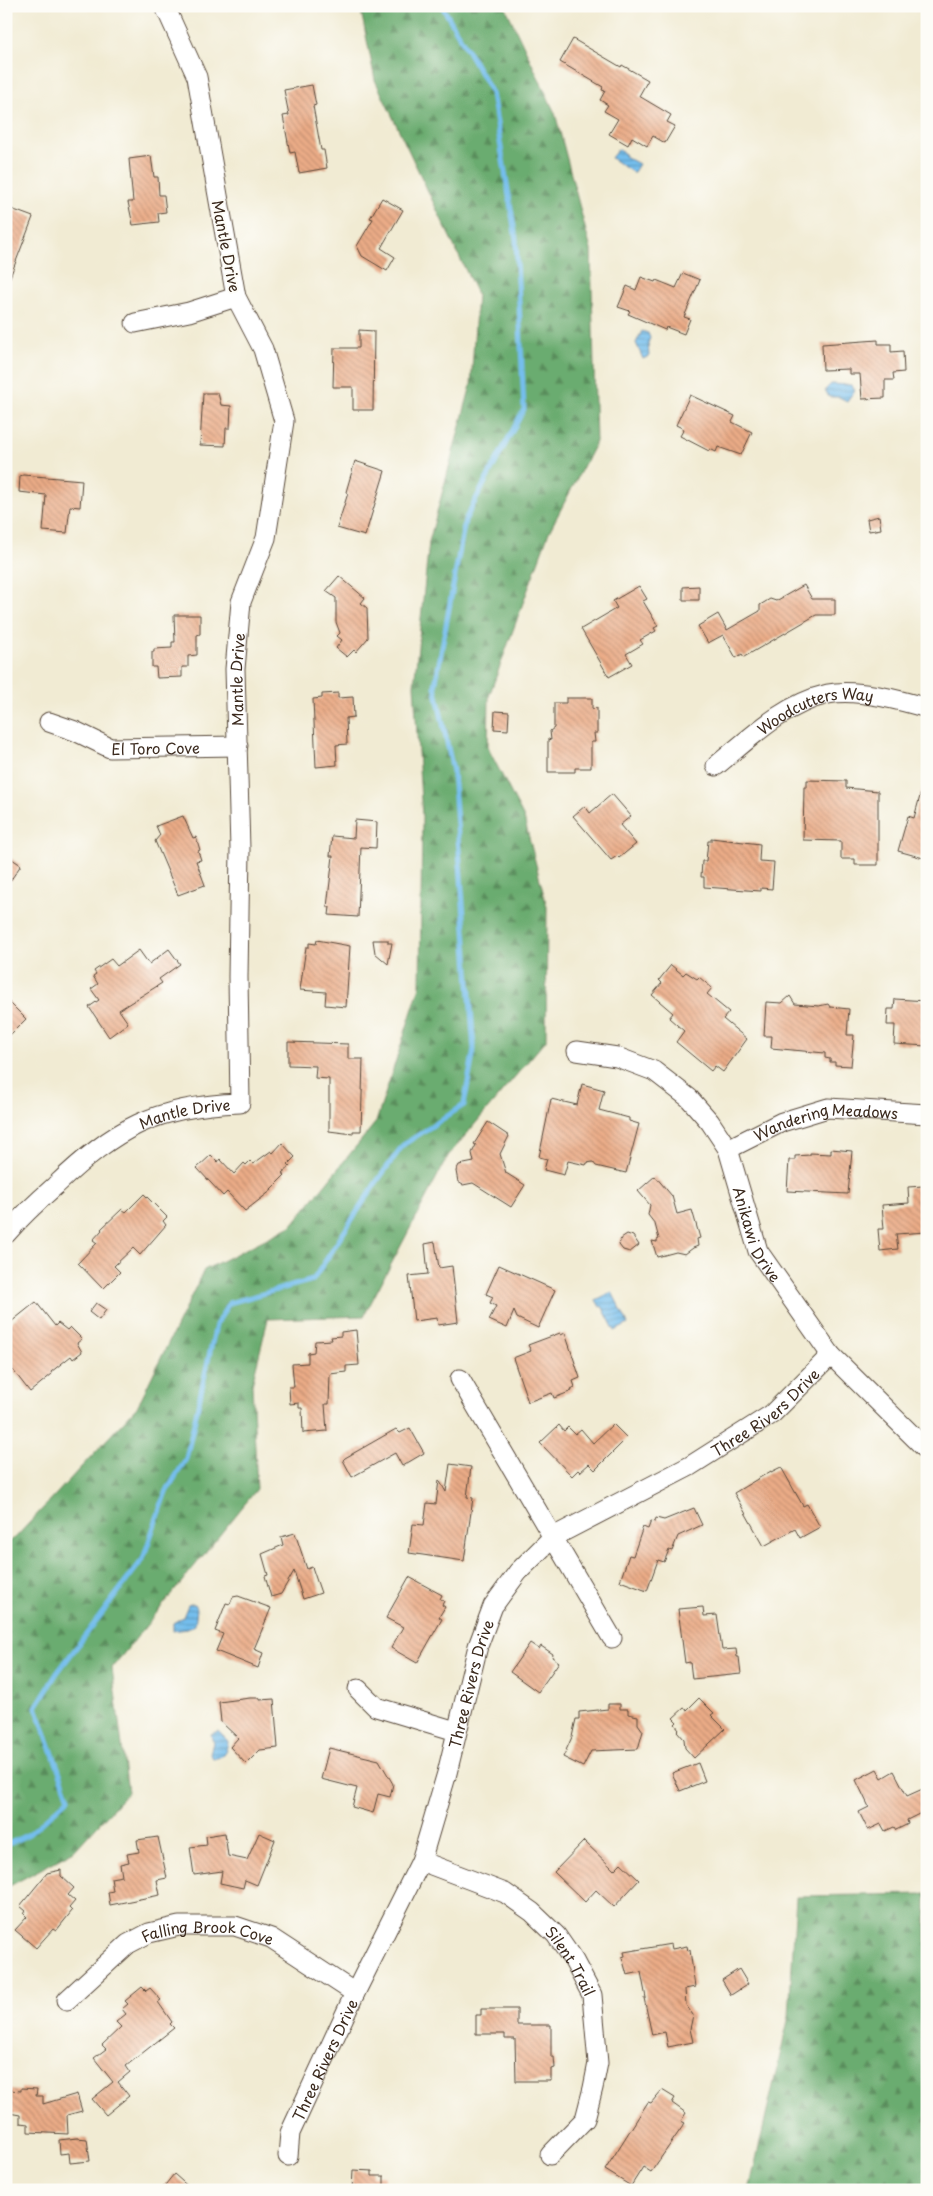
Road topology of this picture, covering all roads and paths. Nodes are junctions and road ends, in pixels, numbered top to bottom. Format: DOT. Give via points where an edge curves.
graph roads {
  1 [pos="163,6"];
  2 [pos="236,296"];
  3 [pos="135,324"];
  4 [pos="927,708"];
  5 [pos="49,722"];
  6 [pos="238,746"];
  7 [pos="716,766"];
  8 [pos="577,1051"];
  9 [pos="927,1114"];
  10 [pos="728,1148"];
  11 [pos="10,1223"];
  12 [pos="831,1355"];
  13 [pos="460,1378"];
  14 [pos="927,1450"];
  15 [pos="553,1537"];
  16 [pos="612,1638"];
  17 [pos="358,1689"];
  18 [pos="456,1731"];
  19 [pos="421,1861"];
  20 [pos="356,1993"];
  21 [pos="67,2000"];
  22 [pos="550,2155"];
  23 [pos="288,2156"];
  1 -- 2 [label="street, Mantle Drive" via="197,76"];
  2 -- 3 [label="street" via="189,312"];
  2 -- 6 [label="street, Mantle Drive" via="263,348 284,421 266,538 241,602 235,669"];
  4 -- 7 [label="street, Woodcutters Way" via="865,694 830,694 799,703 762,727"];
  5 -- 6 [label="street, El Toro Cove" via="110,748"];
  6 -- 11 [label="street, Mantle Drive" via="240,1103 178,1109 123,1130 92,1152"];
  8 -- 10 [label="street, Anikawi Drive" via="617,1056 654,1070 689,1098"];
  9 -- 10 [label="street, Wandering Meadows" via="828,1108 782,1122"];
  10 -- 12 [label="street, Anikawi Drive" via="758,1251"];
  12 -- 14 [label="street, Anikawi Drive"];
  12 -- 15 [label="street, Three Rivers Drive" via="772,1414 690,1466"];
  13 -- 15 [label="street"];
  15 -- 16 [label="street"];
  15 -- 18 [label="street, Three Rivers Drive" via="518,1572 493,1606 478,1646"];
  17 -- 18 [label="street" via="376,1707"];
  18 -- 19 [label="street, Three Rivers Drive"];
  19 -- 20 [label="street, Three Rivers Drive"];
  19 -- 22 [label="street, Silent Trail" via="505,1893 532,1912 556,1935 592,1995 598,2063 594,2088 584,2119"];
  20 -- 21 [label="street, Falling Brook Cove" via="271,1938 235,1926 179,1926 149,1933 128,1944"];
  20 -- 23 [label="street, Three Rivers Drive" via="290,2133"];
}
